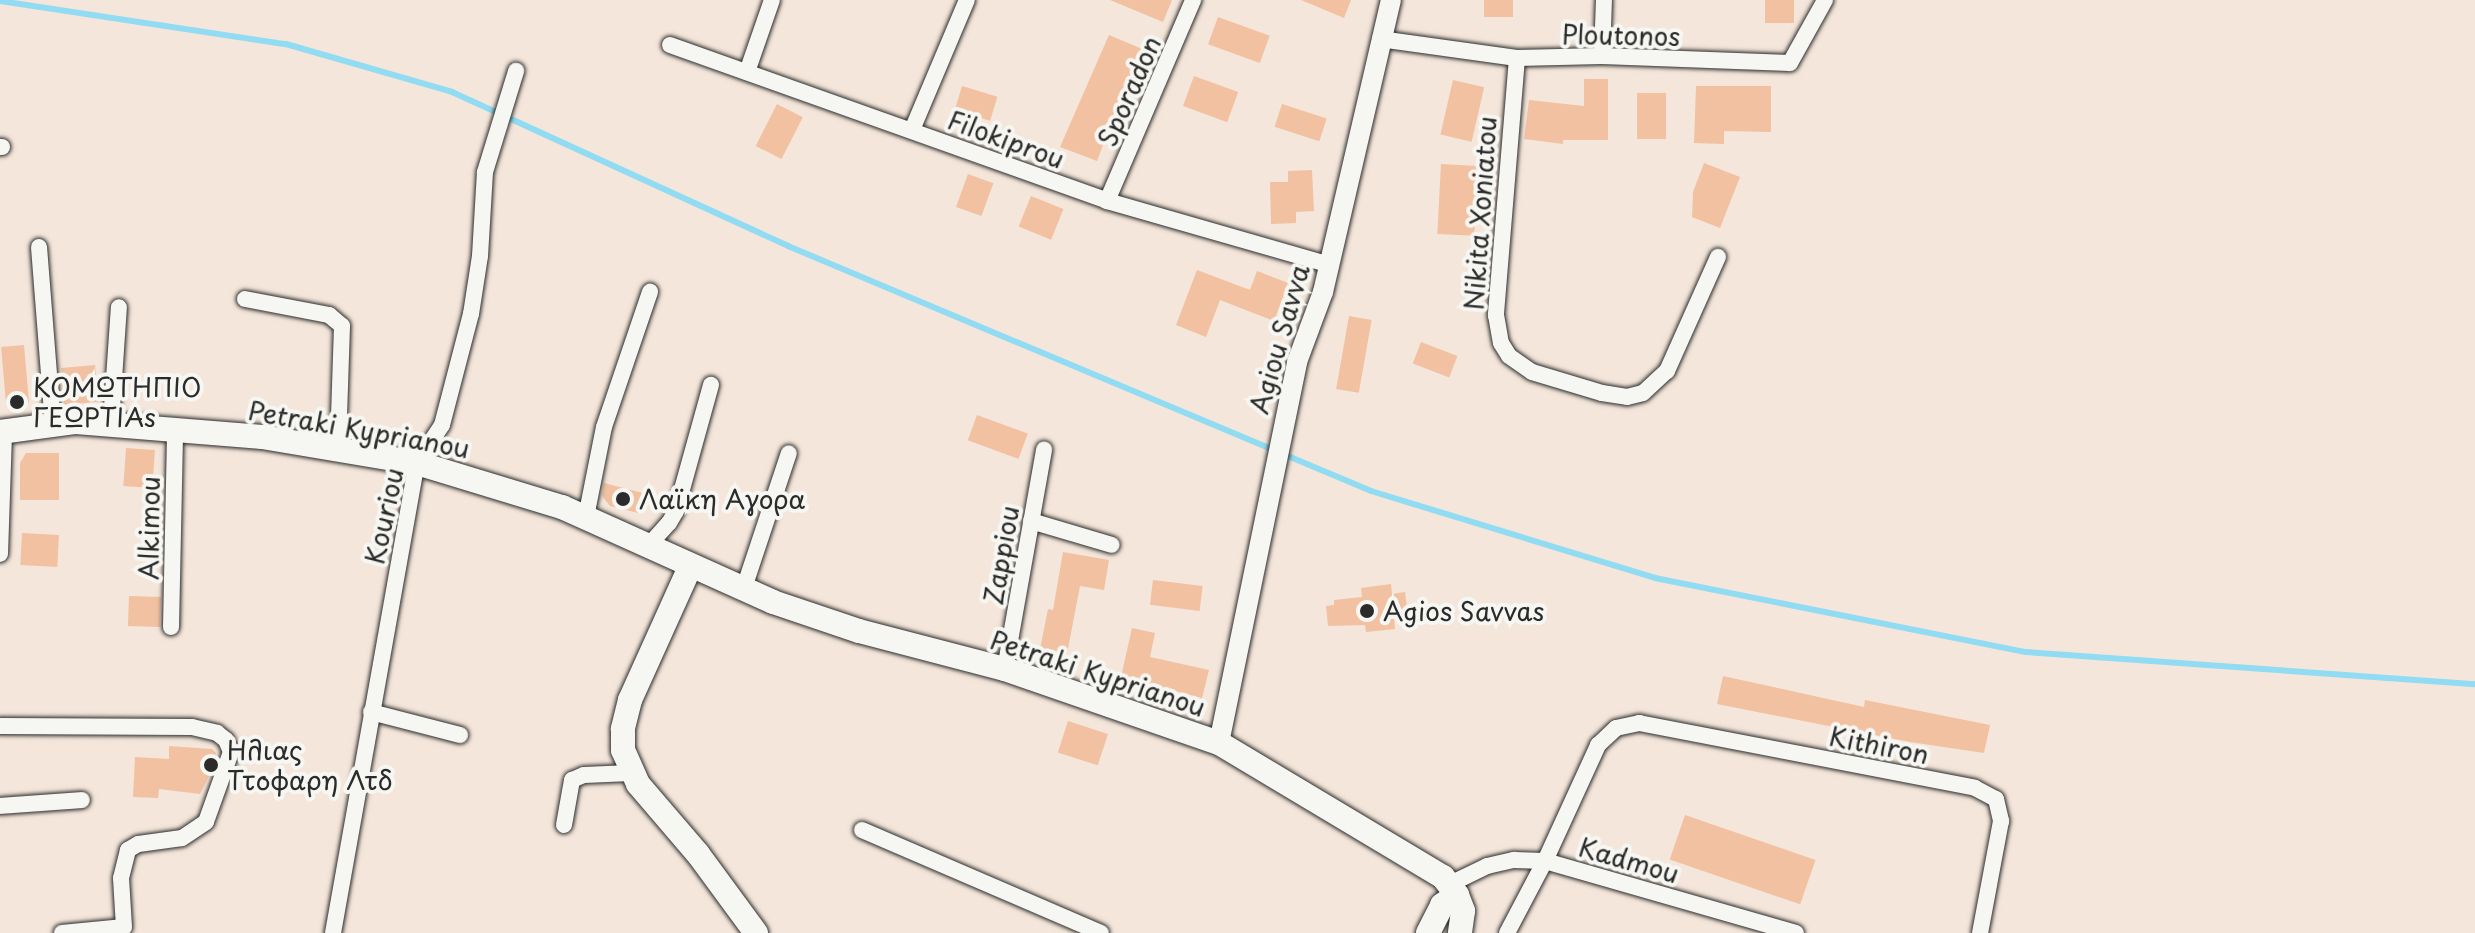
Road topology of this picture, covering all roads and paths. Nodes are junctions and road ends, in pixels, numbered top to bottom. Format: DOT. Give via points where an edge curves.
graph roads {
  1 [pos="772,0"];
  2 [pos="967,0"];
  3 [pos="1193,0"];
  4 [pos="1391,0"];
  5 [pos="1604,0"];
  6 [pos="1825,0"];
  7 [pos="1380,39"];
  8 [pos="670,45"];
  9 [pos="1602,56"];
  10 [pos="1517,58"];
  11 [pos="516,71"];
  12 [pos="747,72"];
  13 [pos="912,130"];
  14 [pos="1107,201"];
  15 [pos="39,247"];
  16 [pos="1718,257"];
  17 [pos="1330,265"];
  18 [pos="650,292"];
  19 [pos="245,299"];
  20 [pos="119,307"];
  21 [pos="711,385"];
  22 [pos="111,423"];
  23 [pos="53,424"];
  24 [pos="175,429"];
  25 [pos="2,432"];
  26 [pos="338,448"];
  27 [pos="1044,449"];
  28 [pos="789,453"];
  29 [pos="417,463"];
  30 [pos="586,517"];
  31 [pos="1031,521"];
  32 [pos="649,545"];
  33 [pos="1112,545"];
  34 [pos="0,554"];
  35 [pos="690,567"];
  36 [pos="743,591"];
  37 [pos="171,627"];
  38 [pos="1005,669"];
  39 [pos="371,712"];
  40 [pos="0,726"];
  41 [pos="460,735"];
  42 [pos="1219,743"];
  43 [pos="631,773"];
  44 [pos="82,800"];
  45 [pos="0,806"];
  46 [pos="564,825"];
  47 [pos="862,830"];
  48 [pos="1545,861"];
  49 [pos="1453,890"];
  50 [pos="128,930"];
  51 [pos="62,933"];
  52 [pos="333,933"];
  53 [pos="756,933"];
  54 [pos="1101,933"];
  55 [pos="1428,933"];
  56 [pos="1460,933"];
  57 [pos="1507,933"];
  58 [pos="1796,933"];
  59 [pos="1980,933"];
  1 -- 12 [label="street"];
  2 -- 13 [label="street"];
  3 -- 14 [label="street, Sporadon"];
  4 -- 7 [label="street, Agiou Savva"];
  5 -- 9 [label="street"];
  6 -- 9 [label="street, Ploutonos" via="1790,63"];
  7 -- 10 [label="street, Ploutonos"];
  7 -- 17 [label="street, Agiou Savva"];
  8 -- 12 [label="street, Filokiprou"];
  9 -- 10 [label="street, Ploutonos"];
  10 -- 16 [label="street, Nikita Xoniatou" via="1496,315 1509,356 1532,372 1602,393 1643,393 1667,371"];
  11 -- 29 [label="street, Kouriou" via="487,160 471,314 442,425"];
  12 -- 13 [label="street, Filokiprou"];
  13 -- 14 [label="street, Filokiprou"];
  14 -- 17 [label="street, Filokiprou"];
  15 -- 23 [label="street"];
  17 -- 42 [label="street, Agiou Savva" via="1297,362"];
  18 -- 30 [label="street" via="604,427"];
  19 -- 26 [label="street" via="329,315 342,326"];
  20 -- 22 [label="street"];
  21 -- 32 [label="street" via="676,511"];
  22 -- 23 [label="main road, Petraki Kyprianou"];
  22 -- 24 [label="main road, Petraki Kyprianou"];
  23 -- 25 [label="main road, Petraki Kyprianou"];
  24 -- 26 [label="main road, Petraki Kyprianou"];
  24 -- 37 [label="street, Alkimou"];
  25 -- 34 [label="street"];
  26 -- 29 [label="main road, Petraki Kyprianou"];
  27 -- 31 [label="street, Zappiou"];
  28 -- 36 [label="street"];
  29 -- 30 [label="main road, Petraki Kyprianou"];
  29 -- 39 [label="street, Kouriou"];
  30 -- 32 [label="main road, Petraki Kyprianou"];
  31 -- 33 [label="street"];
  31 -- 38 [label="street, Zappiou"];
  32 -- 35 [label="main road, Petraki Kyprianou"];
  35 -- 36 [label="main road, Petraki Kyprianou"];
  35 -- 43 [label="main road" via="626,714 622,739"];
  36 -- 38 [label="main road, Petraki Kyprianou" via="859,631"];
  38 -- 42 [label="main road, Petraki Kyprianou"];
  39 -- 41 [label="street"];
  39 -- 52 [label="street, Kouriou"];
  40 -- 50 [label="street" via="192,727 226,740 231,752 213,807 195,833 128,850 121,878"];
  42 -- 49 [label="main road, Petraki Kyprianou"];
  43 -- 46 [label="street" via="572,780"];
  43 -- 53 [label="main road"];
  44 -- 45 [label="street"];
  47 -- 54 [label="street"];
  48 -- 49 [label="street, Kadmou" via="1487,866"];
  48 -- 57 [label="street"];
  48 -- 58 [label="street, Kadmou"];
  48 -- 59 [label="street, Kithiron" via="1598,745 1616,728 1639,723 1975,788 1996,799 2001,821"];
  49 -- 55 [label="main road"];
  49 -- 56 [label="main road" via="1463,911"];
  50 -- 51 [label="street"];
}
